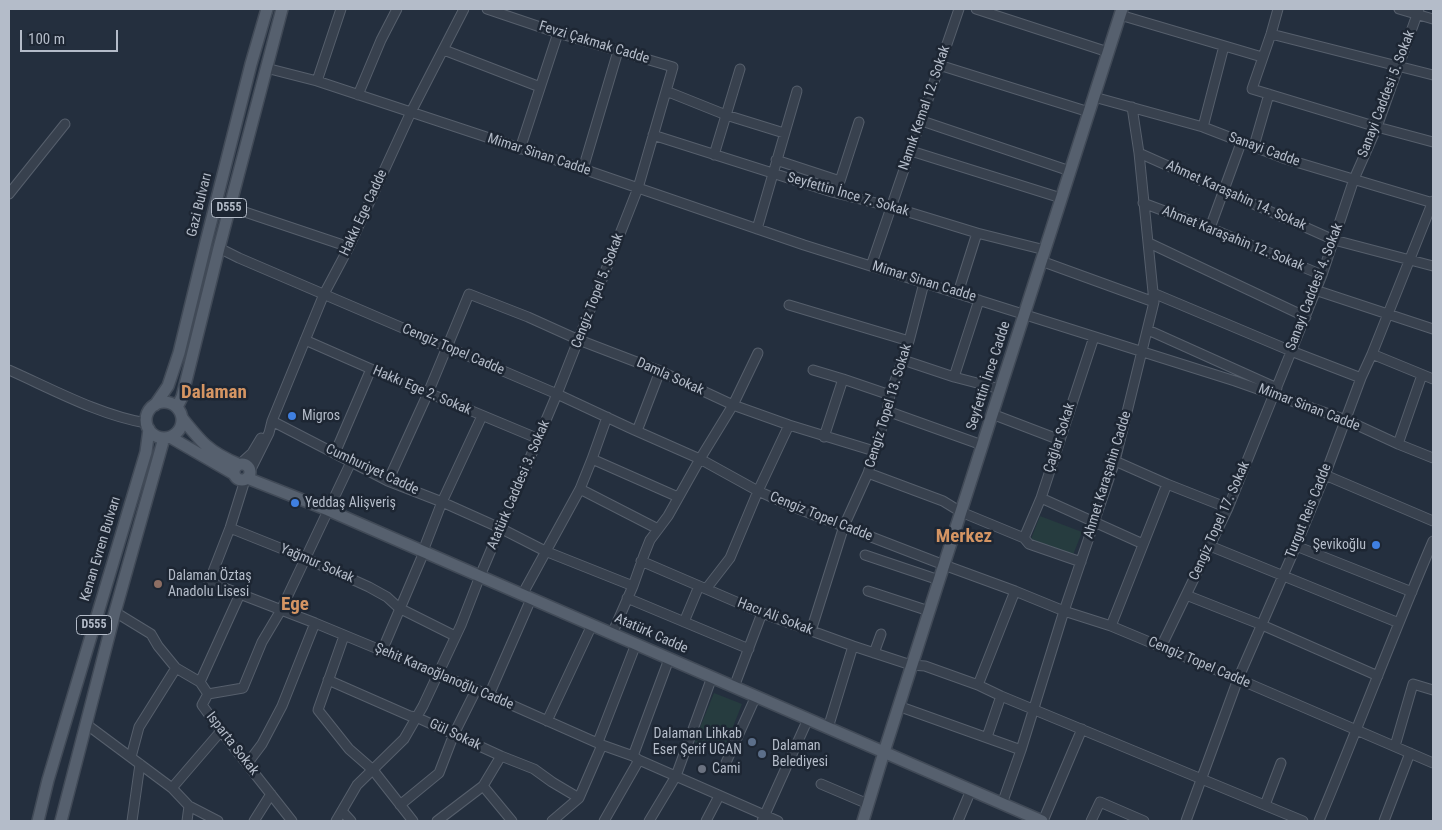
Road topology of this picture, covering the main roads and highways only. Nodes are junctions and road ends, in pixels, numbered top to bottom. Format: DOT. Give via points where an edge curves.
graph roads {
  1 [pos="267,9"];
  2 [pos="282,9"];
  3 [pos="1121,12"];
  4 [pos="155,405"];
  5 [pos="177,407"];
  6 [pos="182,418"];
  7 [pos="147,426"];
  8 [pos="167,438"];
  9 [pos="238,467"];
  10 [pos="884,752"];
  11 [pos="38,821"];
  12 [pos="61,821"];
  13 [pos="863,821"];
  14 [pos="1042,821"];
  1 -- 4 [label="main road, Gazi Bulvarı / D555" via="179,353 168,386"];
  2 -- 5 [label="main road, Gazi Bulvarı / D555"];
  3 -- 10 [label="main road, Seyfettin İnce Cadde"];
  4 -- 5 [label="main road" via="166,402"];
  4 -- 7 [label="main road" via="148,412"];
  5 -- 6 [label="main road"];
  6 -- 8 [label="main road" via="179,430"];
  6 -- 9 [label="main road" via="201,442"];
  7 -- 8 [label="main road" via="158,437"];
  7 -- 11 [label="main road, Kenan Evren Bulvarı / D555" via="146,452"];
  8 -- 9 [label="main road"];
  8 -- 12 [label="main road, D555" via="115,612"];
  9 -- 10 [label="main road, Atatürk Cadde" via="235,476 239,480 247,476 328,510"];
  10 -- 13 [label="main road, Seyfettin İnce Cadde"];
  10 -- 14 [label="main road, Atatürk Cadde"];
}
